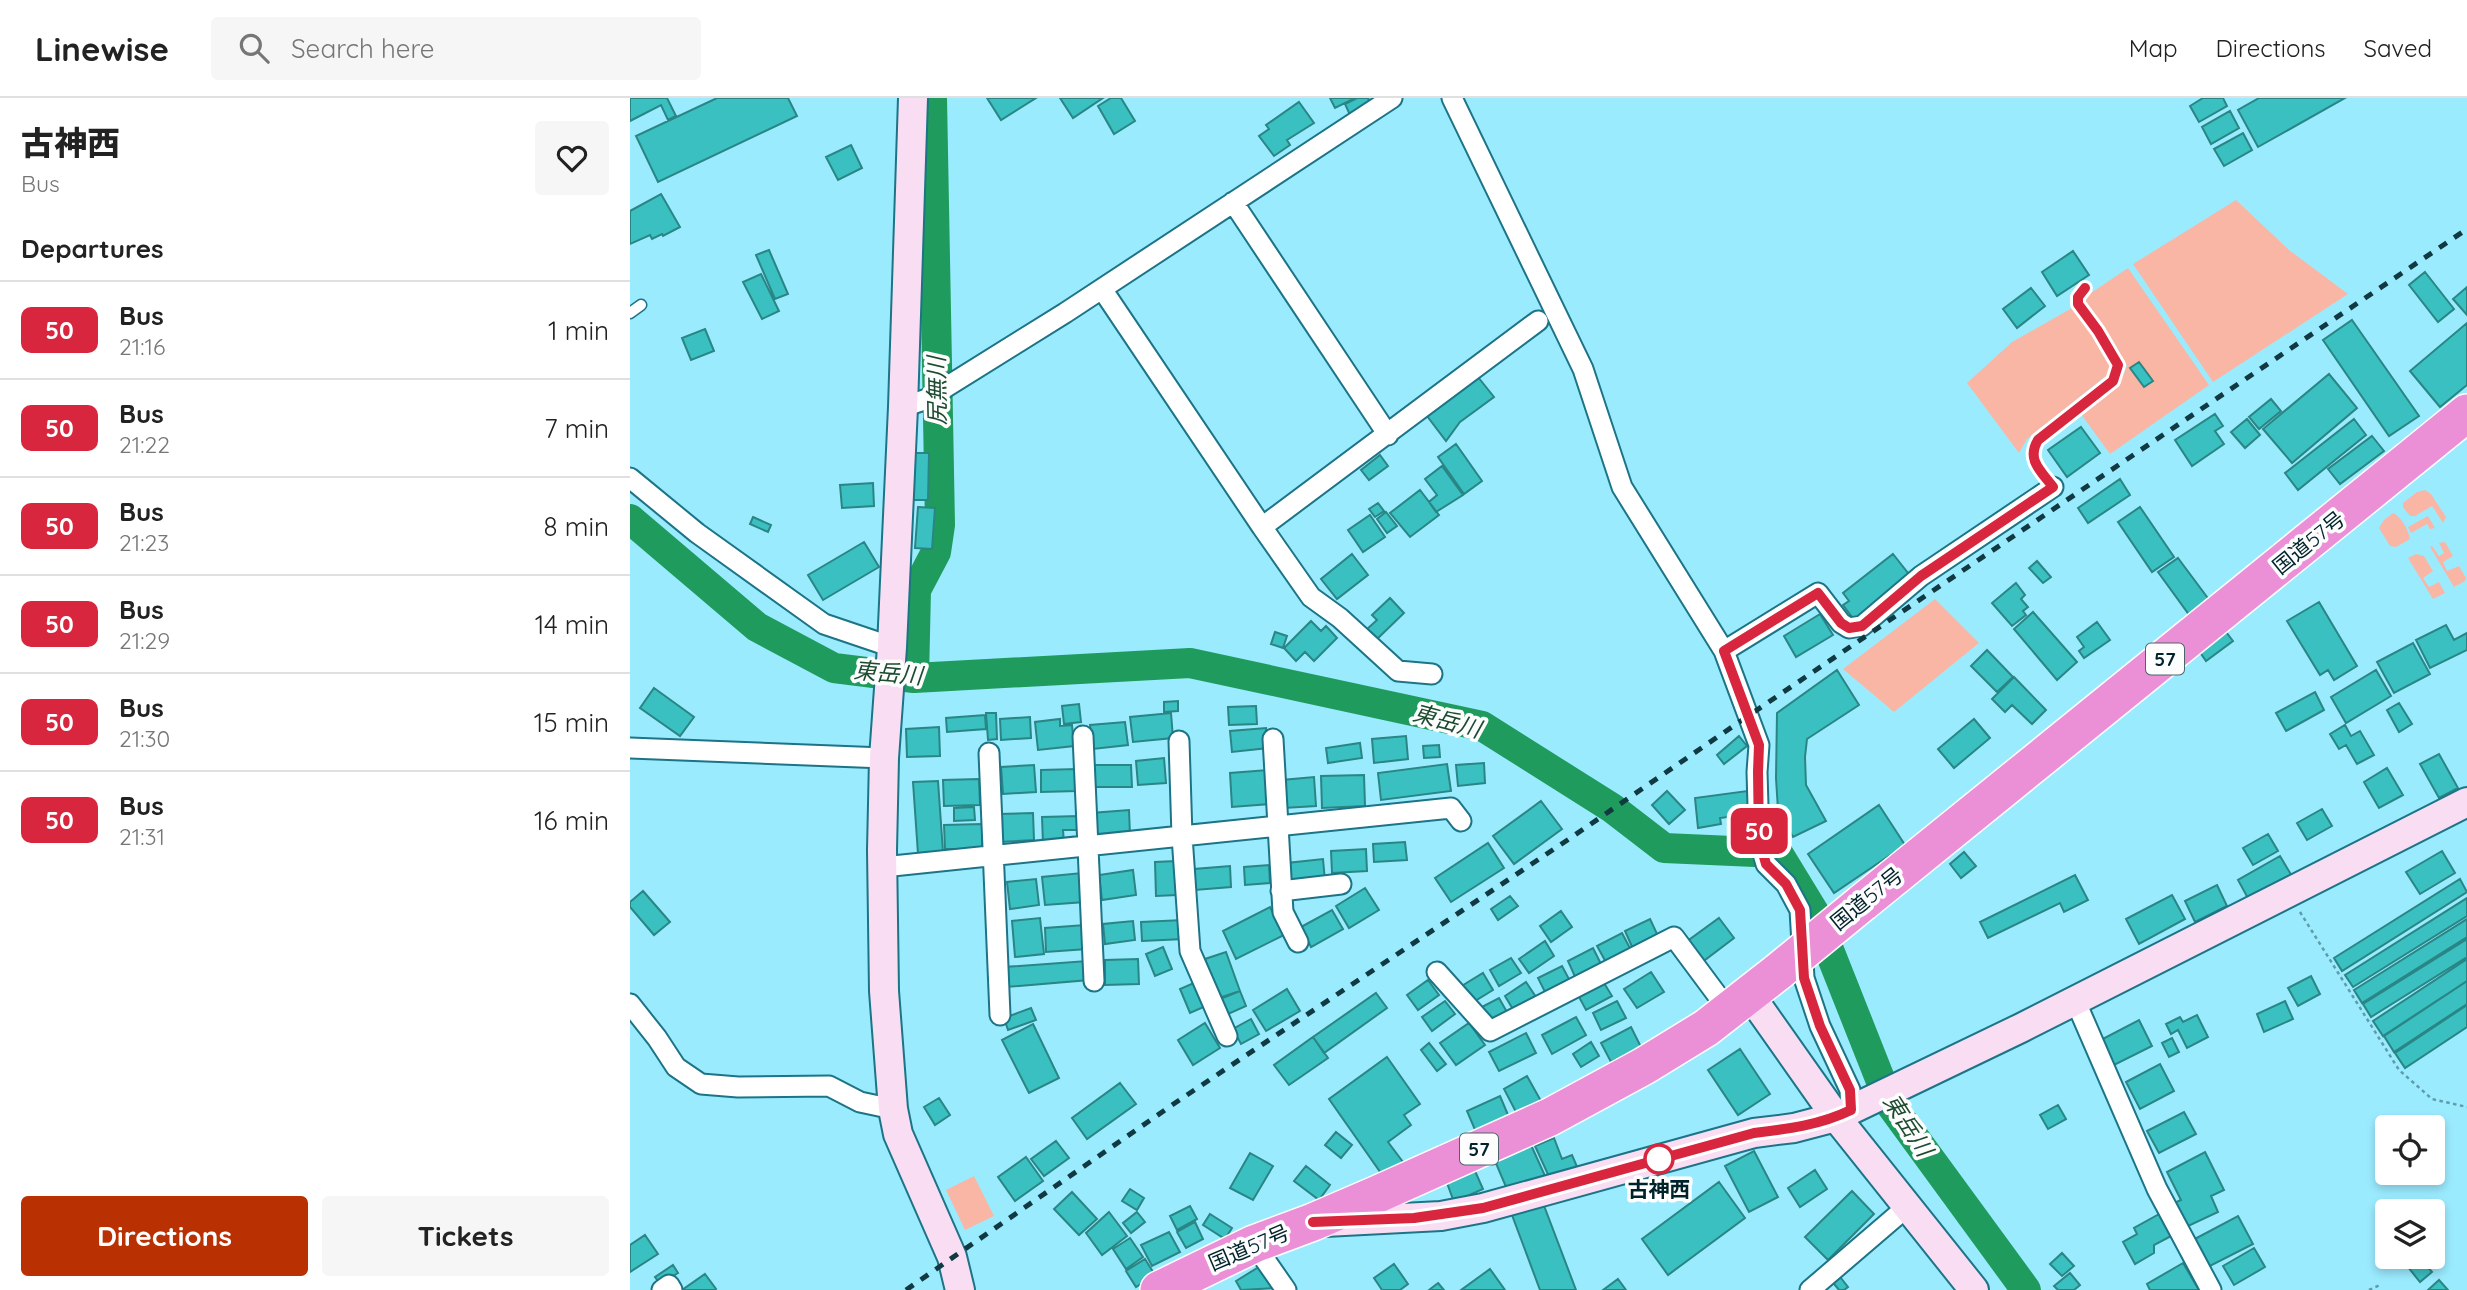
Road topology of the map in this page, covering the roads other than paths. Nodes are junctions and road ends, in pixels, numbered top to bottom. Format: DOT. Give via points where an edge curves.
graph roads {
  1 [pos="913,98"];
  2 [pos="1392,98"];
  3 [pos="1452,98"];
  4 [pos="1233,202"];
  5 [pos="2085,288"];
  6 [pos="1102,289"];
  7 [pos="641,306"];
  8 [pos="630,313"];
  9 [pos="1538,321"];
  10 [pos="915,403"];
  11 [pos="2467,414"];
  12 [pos="1388,435"];
  13 [pos="630,478"];
  14 [pos="2053,487"];
  15 [pos="1262,527"];
  16 [pos="891,651"];
  17 [pos="1724,651"];
  18 [pos="1432,674"];
  19 [pos="1083,736"];
  20 [pos="1273,739"];
  21 [pos="1178,741"];
  22 [pos="630,748"];
  23 [pos="989,753"];
  24 [pos="884,758"];
  25 [pos="2467,802"];
  26 [pos="1461,821"];
  27 [pos="1277,826"];
  28 [pos="1182,835"];
  29 [pos="1086,845"];
  30 [pos="992,855"];
  31 [pos="883,867"];
  32 [pos="1341,884"];
  33 [pos="1282,891"];
  34 [pos="1298,942"];
  35 [pos="1437,972"];
  36 [pos="1094,981"];
  37 [pos="2075,1000"];
  38 [pos="1740,1003"];
  39 [pos="630,1004"];
  40 [pos="1000,1015"];
  41 [pos="1227,1036"];
  42 [pos="892,1109"];
  43 [pos="1850,1110"];
  44 [pos="1429,1171"];
  45 [pos="1908,1206"];
  46 [pos="1441,1216"];
  47 [pos="1313,1222"];
  48 [pos="1254,1244"];
  49 [pos="662,1290"];
  50 [pos="672,1290"];
  51 [pos="960,1290"];
  52 [pos="1159,1290"];
  53 [pos="1286,1290"];
  54 [pos="1810,1290"];
  55 [pos="1974,1290"];
  56 [pos="2211,1290"];
  1 -- 10 [label="street"];
  2 -- 4 [label="street"];
  3 -- 17 [label="street" via="1583,369 1622,487"];
  4 -- 6 [label="street"];
  4 -- 12 [label="street"];
  5 -- 14 [label="lane" via="2078,304 2118,365 2117,373 2032,449 2032,458"];
  6 -- 10 [label="street"];
  6 -- 15 [label="street"];
  7 -- 8 [label="lane"];
  9 -- 12 [label="street"];
  10 -- 16 [label="street"];
  11 -- 38 [label="highway, 国道57号 / 57, bridge"];
  12 -- 15 [label="street"];
  13 -- 16 [label="street" via="697,533 824,624"];
  14 -- 17 [label="street" via="1921,576 1862,626 1849,628 1841,623 1818,593"];
  15 -- 18 [label="street" via="1311,597 1398,671"];
  16 -- 24 [label="street"];
  17 -- 43 [label="street" via="1759,745 1759,839 1766,864 1786,884 1800,910 1804,978 1850,1090"];
  19 -- 29 [label="street"];
  20 -- 27 [label="street"];
  21 -- 28 [label="street"];
  22 -- 24 [label="street"];
  23 -- 30 [label="street"];
  24 -- 31 [label="street"];
  25 -- 37 [label="street"];
  26 -- 27 [label="street" via="1451,808"];
  27 -- 28 [label="street"];
  27 -- 33 [label="street"];
  28 -- 29 [label="street"];
  28 -- 41 [label="street" via="1190,951"];
  29 -- 30 [label="street"];
  29 -- 36 [label="street"];
  30 -- 31 [label="street"];
  30 -- 40 [label="street"];
  31 -- 42 [label="street" via="884,991"];
  32 -- 33 [label="street"];
  33 -- 34 [label="street" via="1283,912"];
  35 -- 38 [label="street" via="1490,1031 1674,937"];
  37 -- 43 [label="street"];
  37 -- 56 [label="street" via="2157,1189"];
  38 -- 43 [label="street"];
  38 -- 44 [label="highway, 国道57号 / 57" via="1644,1066 1562,1110"];
  39 -- 42 [label="street" via="676,1067 701,1084 829,1086 860,1102"];
  42 -- 51 [label="street" via="898,1134 952,1257"];
  43 -- 45 [label="street"];
  43 -- 46 [label="street"];
  44 -- 46 [label="street" via="1423,1196"];
  44 -- 47 [label="highway, 国道57号 / 57"];
  45 -- 54 [label="street"];
  45 -- 55 [label="street"];
  46 -- 47 [label="street"];
  47 -- 48 [label="highway, 国道57号 / 57"];
  48 -- 52 [label="highway, 国道57号 / 57"];
  48 -- 53 [label="street"];
  49 -- 50 [label="street" via="669,1285"];
}
